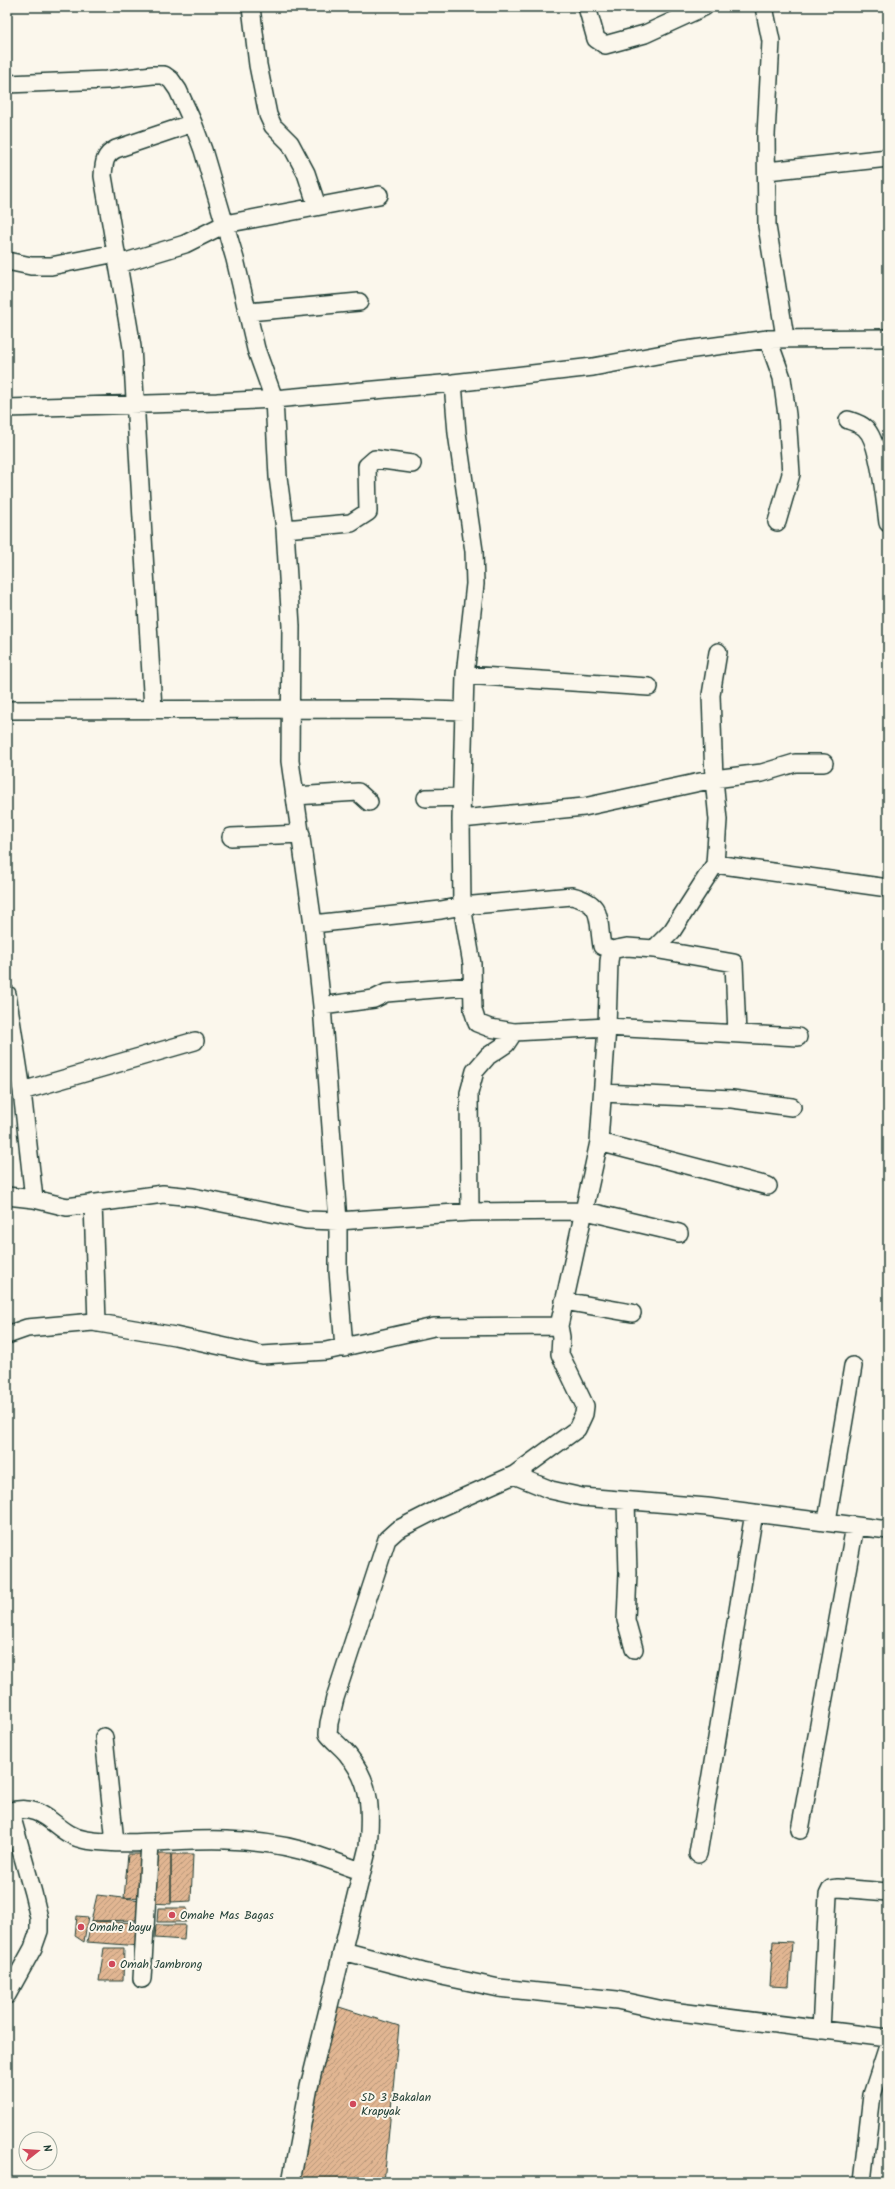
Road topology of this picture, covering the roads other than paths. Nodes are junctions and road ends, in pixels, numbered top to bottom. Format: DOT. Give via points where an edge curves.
graph roads {
  1 [pos="251,7"];
  2 [pos="587,7"];
  3 [pos="704,7"];
  4 [pos="764,7"];
  5 [pos="7,84"];
  6 [pos="193,123"];
  7 [pos="888,158"];
  8 [pos="767,171"];
  9 [pos="379,194"];
  10 [pos="317,206"];
  11 [pos="225,224"];
  12 [pos="117,258"];
  13 [pos="7,261"];
  14 [pos="359,302"];
  15 [pos="248,312"];
  16 [pos="786,337"];
  17 [pos="888,338"];
  18 [pos="768,339"];
  19 [pos="453,383"];
  20 [pos="274,399"];
  21 [pos="135,404"];
  22 [pos="7,408"];
  23 [pos="848,420"];
  24 [pos="412,464"];
  25 [pos="777,522"];
  26 [pos="888,523"];
  27 [pos="285,529"];
  28 [pos="718,652"];
  29 [pos="465,674"];
  30 [pos="649,686"];
  31 [pos="153,709"];
  32 [pos="289,709"];
  33 [pos="7,710"];
  34 [pos="464,711"];
  35 [pos="824,763"];
  36 [pos="714,780"];
  37 [pos="295,796"];
  38 [pos="462,797"];
  39 [pos="426,798"];
  40 [pos="370,802"];
  41 [pos="461,819"];
  42 [pos="301,834"];
  43 [pos="231,837"];
  44 [pos="715,864"];
  45 [pos="888,888"];
  46 [pos="462,906"];
  47 [pos="313,924"];
  48 [pos="654,949"];
  49 [pos="611,950"];
  50 [pos="472,986"];
  51 [pos="7,994"];
  52 [pos="322,1006"];
  53 [pos="607,1027"];
  54 [pos="514,1032"];
  55 [pos="737,1034"];
  56 [pos="798,1037"];
  57 [pos="194,1041"];
  58 [pos="22,1091"];
  59 [pos="603,1093"];
  60 [pos="792,1107"];
  61 [pos="599,1142"];
  62 [pos="768,1186"];
  63 [pos="7,1196"];
  64 [pos="34,1199"];
  65 [pos="93,1203"];
  66 [pos="586,1211"];
  67 [pos="470,1212"];
  68 [pos="338,1221"];
  69 [pos="679,1233"];
  70 [pos="564,1302"];
  71 [pos="632,1313"];
  72 [pos="97,1323"];
  73 [pos="559,1326"];
  74 [pos="7,1335"];
  75 [pos="344,1348"];
  76 [pos="853,1366"];
  77 [pos="514,1475"];
  78 [pos="626,1501"];
  79 [pos="754,1512"];
  80 [pos="827,1521"];
  81 [pos="855,1526"];
  82 [pos="888,1530"];
  83 [pos="634,1649"];
  84 [pos="104,1737"];
  85 [pos="9,1811"];
  86 [pos="800,1830"];
  87 [pos="115,1842"];
  88 [pos="150,1843"];
  89 [pos="698,1854"];
  90 [pos="361,1871"];
  91 [pos="888,1892"];
  92 [pos="343,1951"];
  93 [pos="142,1979"];
  94 [pos="7,1995"];
  95 [pos="821,2030"];
  96 [pos="888,2038"];
  97 [pos="888,2046"];
  98 [pos="291,2182"];
  99 [pos="862,2182"];
  1 -- 10 [label="street" via="258,65 268,115 273,126 290,143 306,173"];
  2 -- 3 [label="street" via="596,39 605,45 645,34"];
  4 -- 8 [label="street" via="771,41 766,135"];
  5 -- 6 [label="street" via="164,75 178,90"];
  6 -- 11 [label="street"];
  6 -- 12 [label="street" via="116,149 106,158 103,176"];
  7 -- 8 [label="street"];
  8 -- 16 [label="street" via="767,226"];
  9 -- 10 [label="street"];
  10 -- 11 [label="street"];
  11 -- 12 [label="street" via="185,244"];
  11 -- 15 [label="street"];
  12 -- 13 [label="street" via="52,266 31,266"];
  12 -- 21 [label="street" via="132,347"];
  14 -- 15 [label="street"];
  15 -- 20 [label="street" via="256,349"];
  16 -- 17 [label="street"];
  16 -- 18 [label="street"];
  18 -- 19 [label="street" via="679,351 593,367"];
  18 -- 25 [label="street" via="782,378 791,474"];
  19 -- 20 [label="street"];
  19 -- 29 [label="street" via="457,433 474,551 473,614"];
  20 -- 21 [label="street"];
  20 -- 27 [label="street" via="278,477"];
  21 -- 22 [label="street"];
  21 -- 31 [label="street"];
  23 -- 26 [label="street" via="864,426 876,449"];
  24 -- 27 [label="street" via="375,459 370,462 367,466 368,512 351,523"];
  27 -- 32 [label="street" via="291,626"];
  28 -- 36 [label="street" via="704,694"];
  29 -- 30 [label="street"];
  29 -- 34 [label="street"];
  31 -- 32 [label="street"];
  31 -- 33 [label="street"];
  32 -- 34 [label="street"];
  32 -- 37 [label="street" via="290,761"];
  34 -- 38 [label="street"];
  35 -- 36 [label="street" via="795,763 762,773"];
  36 -- 41 [label="street" via="584,807"];
  36 -- 44 [label="street" via="718,820"];
  37 -- 40 [label="street" via="358,792"];
  37 -- 42 [label="street"];
  38 -- 39 [label="street"];
  38 -- 41 [label="street"];
  41 -- 46 [label="street"];
  42 -- 43 [label="street"];
  42 -- 47 [label="street"];
  44 -- 45 [label="street"];
  44 -- 48 [label="street" via="672,931"];
  46 -- 47 [label="street"];
  46 -- 49 [label="street" via="572,896 587,900 597,910 602,946"];
  46 -- 50 [label="street" via="472,964"];
  47 -- 52 [label="street"];
  48 -- 49 [label="street" via="627,947"];
  48 -- 55 [label="street" via="734,963"];
  49 -- 53 [label="street"];
  50 -- 52 [label="street" via="386,993 374,999"];
  50 -- 54 [label="street" via="472,1010 477,1023"];
  51 -- 58 [label="street"];
  52 -- 68 [label="street"];
  53 -- 54 [label="street"];
  53 -- 55 [label="street"];
  53 -- 59 [label="street"];
  54 -- 67 [label="street" via="506,1044 481,1062 474,1071 469,1093"];
  55 -- 56 [label="street"];
  57 -- 58 [label="street"];
  58 -- 64 [label="street"];
  59 -- 60 [label="street" via="732,1099"];
  59 -- 61 [label="street"];
  61 -- 62 [label="street"];
  61 -- 66 [label="street"];
  63 -- 64 [label="street"];
  64 -- 65 [label="street" via="67,1207"];
  65 -- 68 [label="street" via="163,1194 193,1197 306,1220"];
  65 -- 72 [label="street"];
  66 -- 67 [label="street"];
  66 -- 69 [label="street"];
  66 -- 70 [label="street"];
  67 -- 68 [label="street"];
  68 -- 75 [label="street" via="338,1271"];
  70 -- 71 [label="street"];
  70 -- 73 [label="street"];
  72 -- 74 [label="street" via="27,1328"];
  72 -- 75 [label="street" via="175,1336 262,1355"];
  73 -- 75 [label="street" via="434,1327"];
  73 -- 77 [label="street" via="562,1337 560,1354 582,1398 584,1414 578,1429"];
  76 -- 80 [label="street"];
  77 -- 78 [label="street" via="568,1494"];
  77 -- 90 [label="street" via="440,1508 397,1530 387,1538 329,1723 328,1734 348,1754 368,1792 371,1808 368,1847"];
  78 -- 79 [label="street"];
  78 -- 83 [label="street" via="626,1620"];
  79 -- 80 [label="street"];
  79 -- 89 [label="street"];
  80 -- 81 [label="street"];
  81 -- 82 [label="street"];
  81 -- 86 [label="street"];
  84 -- 87 [label="street"];
  85 -- 87 [label="street" via="38,1811 75,1837"];
  85 -- 94 [label="street" via="33,1893 39,1918 39,1931 33,1948"];
  87 -- 88 [label="street"];
  88 -- 90 [label="street" via="243,1841 315,1854"];
  88 -- 93 [label="street"];
  90 -- 92 [label="street"];
  91 -- 95 [label="street" via="838,1888 831,1889 828,1895"];
  92 -- 95 [label="street" via="499,1988 617,2000 663,2010"];
  92 -- 98 [label="street" via="309,2087"];
  95 -- 96 [label="street"];
  97 -- 99 [label="street" via="872,2095"];
}
